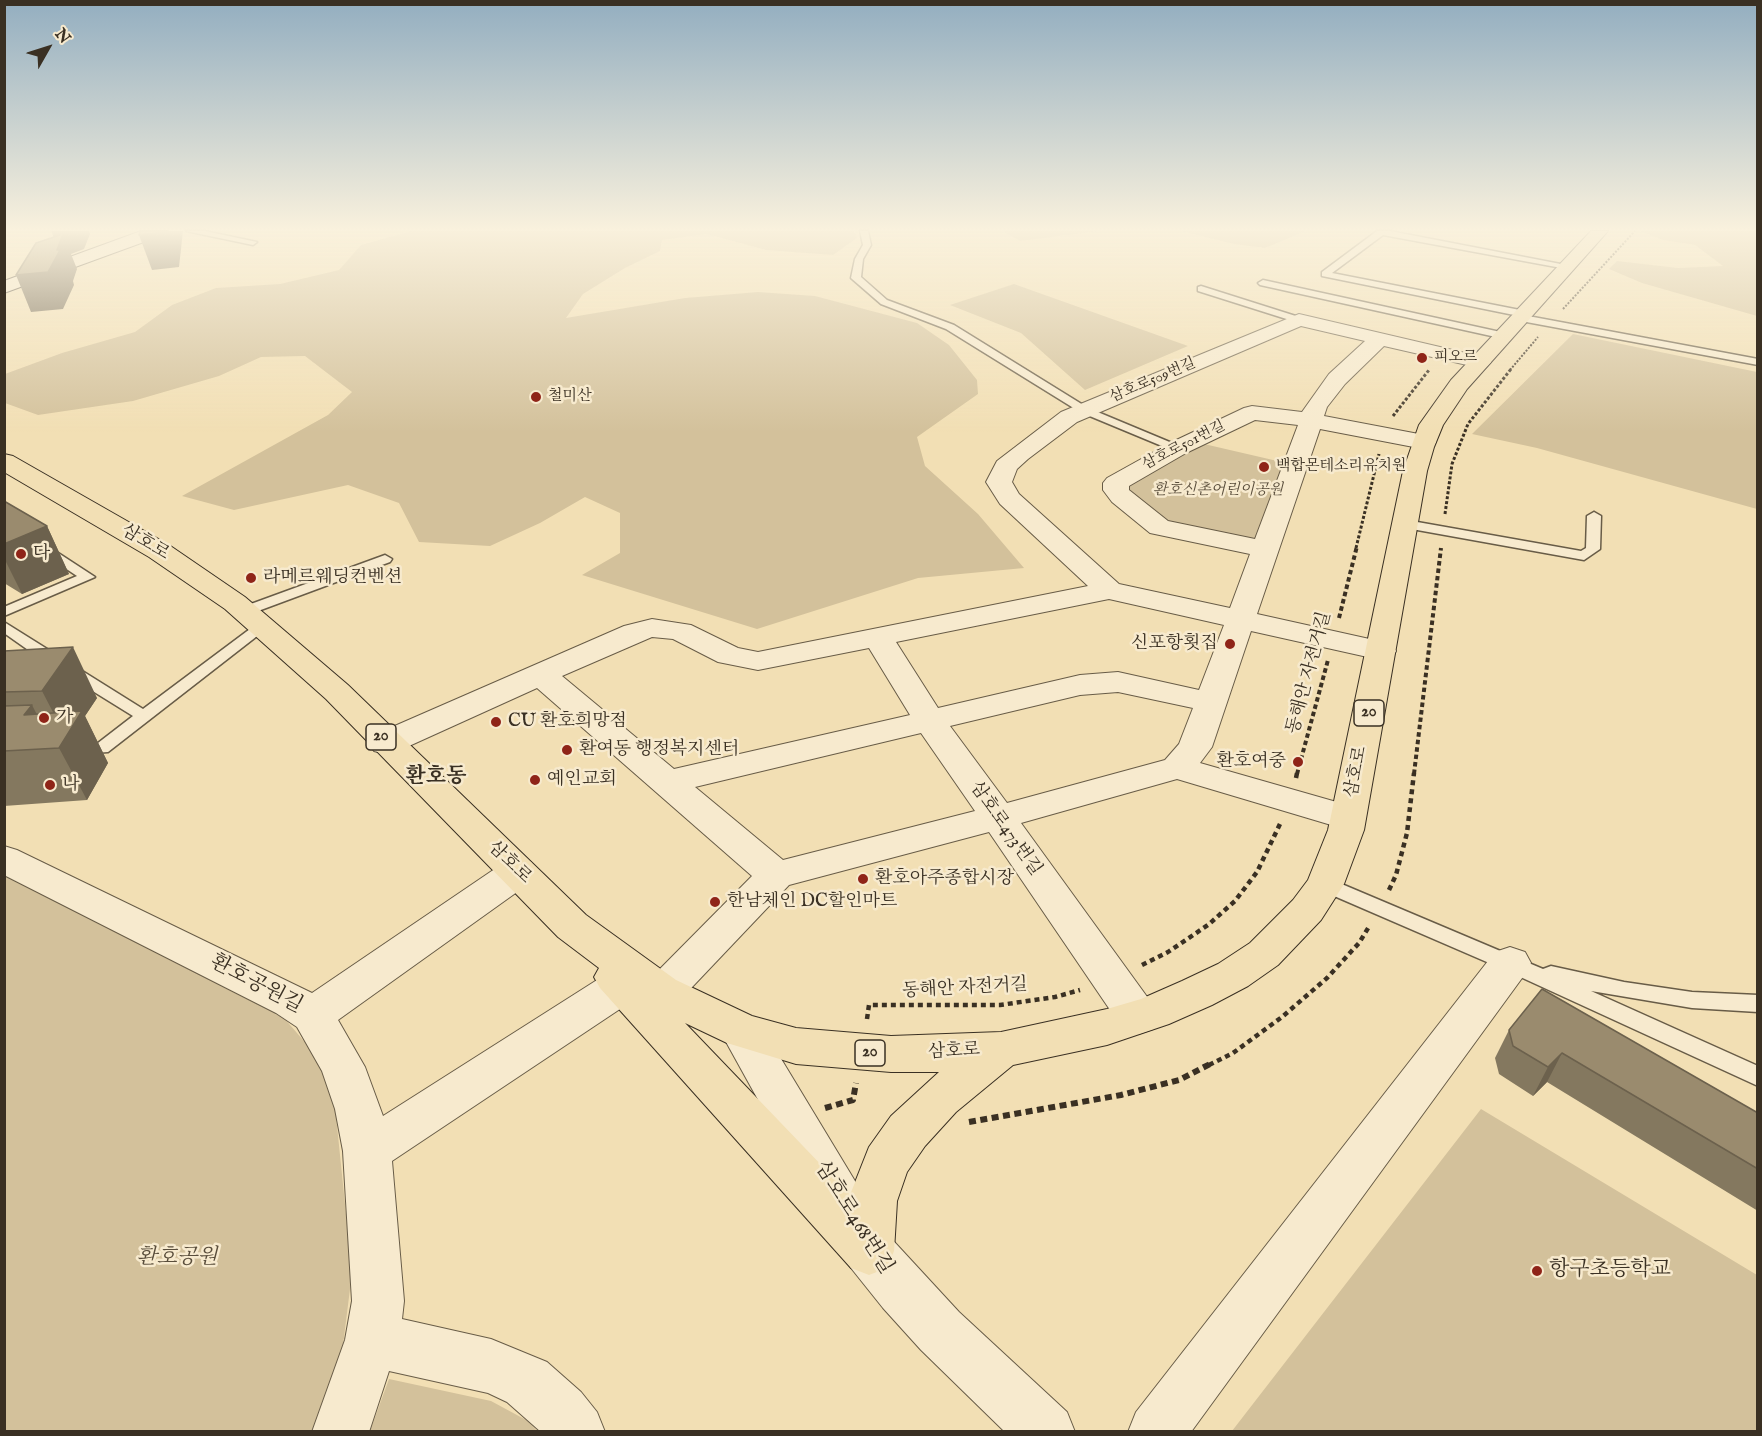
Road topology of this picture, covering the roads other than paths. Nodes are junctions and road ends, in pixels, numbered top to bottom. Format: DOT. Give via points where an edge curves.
graph roads {
  1 [pos="879,298"];
  2 [pos="1229,298"];
  3 [pos="1361,298"];
  4 [pos="1423,298"];
  5 [pos="1544,298"];
  6 [pos="1299,320"];
  7 [pos="1525,323"];
  8 [pos="1379,339"];
  9 [pos="1480,362"];
  10 [pos="1758,362"];
  11 [pos="1084,410"];
  12 [pos="1310,420"];
  13 [pos="1424,442"];
  14 [pos="1178,448"];
  15 [pos="5,461"];
  16 [pos="1594,516"];
  17 [pos="1406,524"];
  18 [pos="32,540"];
  19 [pos="1265,549"];
  20 [pos="385,559"];
  21 [pos="1109,590"];
  22 [pos="4,612"];
  23 [pos="254,618"];
  24 [pos="1241,621"];
  25 [pos="4,626"];
  26 [pos="878,638"];
  27 [pos="1381,651"];
  28 [pos="46,656"];
  29 [pos="25,665"];
  30 [pos="541,675"];
  31 [pos="93,685"];
  32 [pos="60,687"];
  33 [pos="1210,702"];
  34 [pos="144,716"];
  35 [pos="930,721"];
  36 [pos="386,743"];
  37 [pos="59,750"];
  38 [pos="1177,768"];
  39 [pos="669,782"];
  40 [pos="997,818"];
  41 [pos="1348,818"];
  42 [pos="4,859"];
  43 [pos="518,872"];
  44 [pos="776,875"];
  45 [pos="1325,884"];
  46 [pos="1510,963"];
  47 [pos="642,989"];
  48 [pos="1758,1004"];
  49 [pos="312,1015"];
  50 [pos="1138,1017"];
  51 [pos="742,1031"];
  52 [pos="1001,1050"];
  53 [pos="1758,1077"];
  54 [pos="367,1152"];
  55 [pos="869,1251"];
  56 [pos="372,1340"];
  57 [pos="340,1431"];
  58 [pos="577,1431"];
  59 [pos="1047,1431"];
  60 [pos="1156,1431"];
  1 -- 11 [label="lane" via="950,327"];
  2 -- 6 [label="lane"];
  3 -- 7 [label="lane"];
  4 -- 7 [label="lane"];
  5 -- 7 [label="main road, 삼호로 / 20"];
  6 -- 8 [label="street"];
  6 -- 11 [label="street, 삼호로509번길"];
  7 -- 9 [label="main road, 삼호로 / 20"];
  7 -- 10 [label="lane"];
  8 -- 9 [label="street"];
  8 -- 12 [label="street" via="1330,386"];
  9 -- 13 [label="main road, 삼호로 / 20" via="1444,404"];
  11 -- 14 [label="lane"];
  11 -- 21 [label="street, 삼호로509번길" via="1055,426 1019,454 1006,466 999,482 1009,499"];
  12 -- 13 [label="street, 삼호로501번길"];
  12 -- 14 [label="street, 삼호로501번길" via="1252,413"];
  12 -- 19 [label="street"];
  13 -- 17 [label="main road, 삼호로 / 20"];
  14 -- 19 [label="street, 삼호로501번길" via="1116,483 1120,497 1149,521 1171,531"];
  15 -- 23 [label="main road, 삼호로 / 20" via="159,551"];
  16 -- 17 [label="lane" via="1593,549 1584,556"];
  17 -- 27 [label="main road, 삼호로 / 20"];
  18 -- 22 [label="lane" via="88,577"];
  19 -- 24 [label="street"];
  20 -- 23 [label="lane"];
  21 -- 24 [label="street"];
  21 -- 26 [label="street"];
  23 -- 34 [label="lane"];
  23 -- 36 [label="main road, 삼호로 / 20"];
  24 -- 27 [label="street"];
  24 -- 33 [label="street"];
  25 -- 28 [label="lane"];
  26 -- 30 [label="street" via="758,661 729,655 680,631 652,628"];
  26 -- 35 [label="street, 삼호로473번길"];
  27 -- 41 [label="main road, 삼호로 / 20"];
  28 -- 29 [label="lane"];
  28 -- 31 [label="lane"];
  30 -- 36 [label="street"];
  30 -- 39 [label="street"];
  31 -- 32 [label="lane"];
  31 -- 34 [label="lane"];
  33 -- 35 [label="street" via="1118,682 1100,682"];
  33 -- 38 [label="street" via="1195,747"];
  34 -- 37 [label="lane" via="102,748"];
  35 -- 39 [label="street"];
  35 -- 40 [label="street, 삼호로473번길"];
  36 -- 43 [label="main road, 삼호로 / 20"];
  38 -- 40 [label="street"];
  38 -- 41 [label="street"];
  39 -- 44 [label="street"];
  40 -- 44 [label="street"];
  40 -- 50 [label="street, 삼호로473번길"];
  41 -- 45 [label="main road, 삼호로 / 20"];
  42 -- 49 [label="street, 환호공원길" via="291,1001"];
  43 -- 47 [label="main road, 삼호로"];
  43 -- 49 [label="street"];
  44 -- 47 [label="street"];
  45 -- 46 [label="lane"];
  45 -- 50 [label="main road, 삼호로 / 20" via="1288,932 1264,954 1206,989"];
  46 -- 48 [label="lane" via="1624,990"];
  46 -- 53 [label="lane"];
  46 -- 60 [label="street"];
  47 -- 51 [label="main road, 삼호로 / 20"];
  47 -- 54 [label="street"];
  47 -- 55 [label="main road, 삼호로"];
  49 -- 54 [label="street, 환호공원길" via="343,1067 358,1108"];
  50 -- 52 [label="main road, 삼호로 / 20"];
  51 -- 52 [label="main road, 삼호로 / 20" via="796,1046 845,1052 940,1054"];
  51 -- 55 [label="street, 삼호로468번길"];
  52 -- 55 [label="main road" via="940,1098 908,1131 886,1162 872,1201"];
  54 -- 56 [label="street, 환호공원길" via="378,1301"];
  55 -- 59 [label="street, 삼호로468번길" via="940,1331"];
  56 -- 57 [label="street, 환호공원길"];
  56 -- 58 [label="street" via="491,1366 527,1382"];
}
